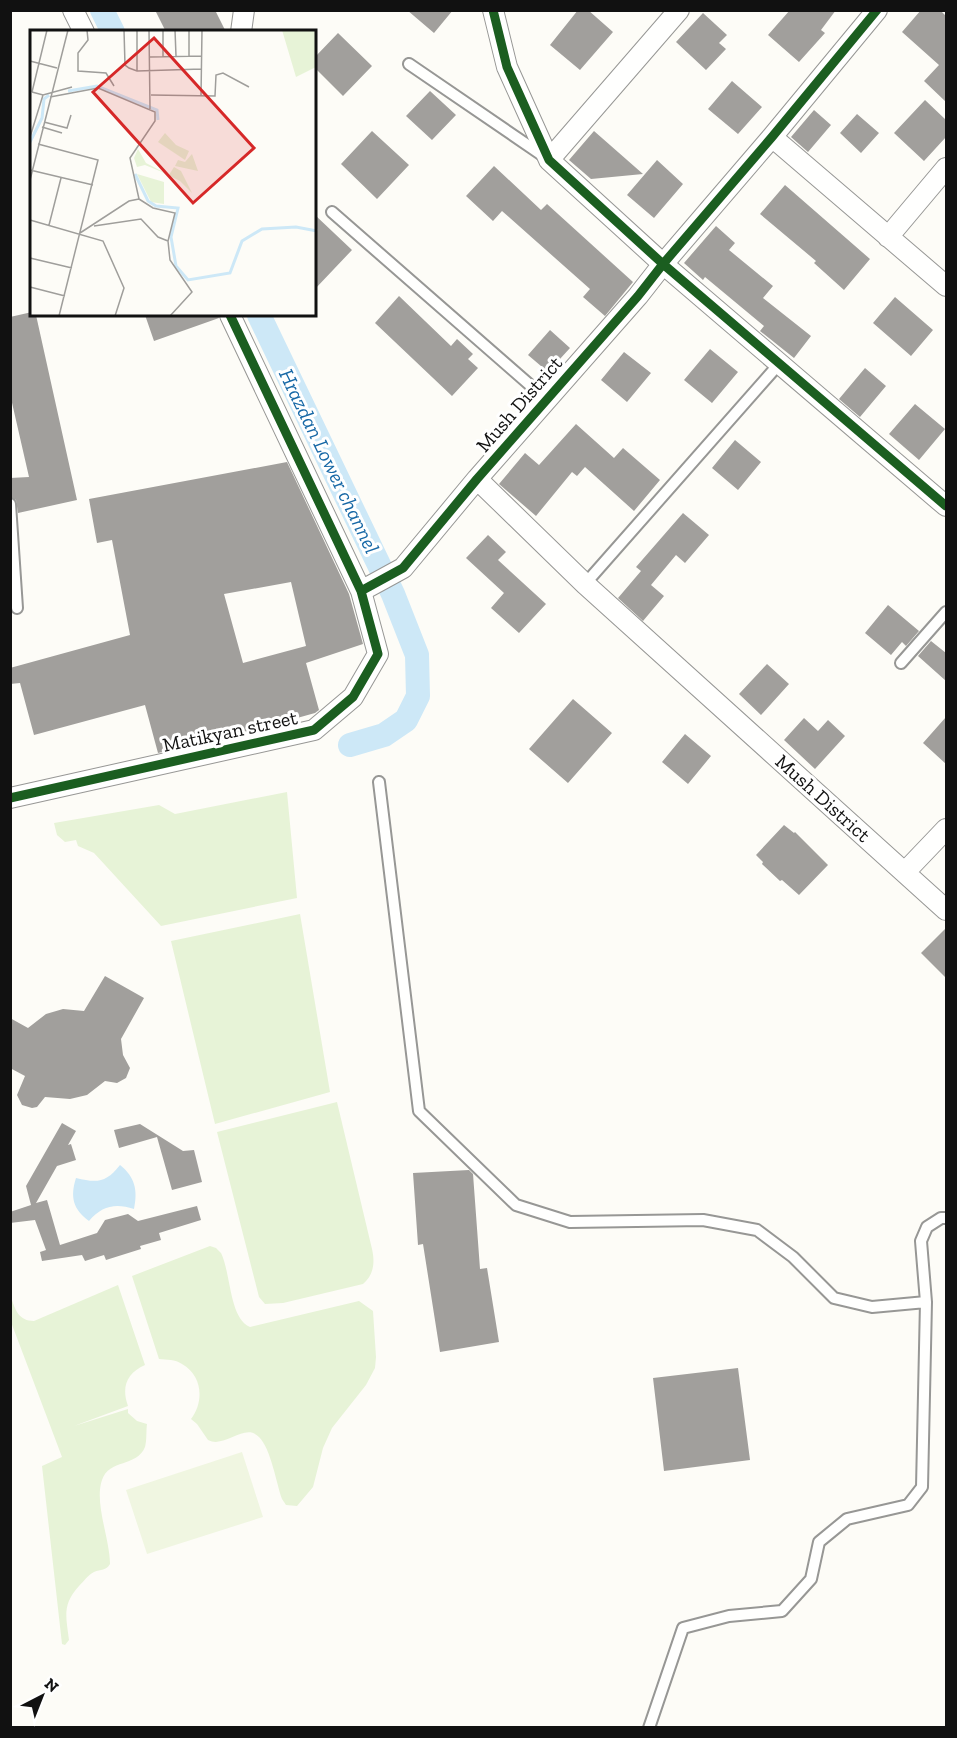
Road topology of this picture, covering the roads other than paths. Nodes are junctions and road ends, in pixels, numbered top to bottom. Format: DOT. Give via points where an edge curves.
graph roads {
  1 [pos="73,10"];
  2 [pos="244,10"];
  3 [pos="493,10"];
  4 [pos="680,10"];
  5 [pos="877,10"];
  6 [pos="83,30"];
  7 [pos="241,30"];
  8 [pos="409,64"];
  9 [pos="772,137"];
  10 [pos="549,160"];
  11 [pos="946,168"];
  12 [pos="332,212"];
  13 [pos="888,237"];
  14 [pos="663,264"];
  15 [pos="946,286"];
  16 [pos="230,316"];
  17 [pos="778,364"];
  18 [pos="546,399"];
  19 [pos="477,479"];
  20 [pos="10,504"];
  21 [pos="946,506"];
  22 [pos="585,584"];
  23 [pos="361,591"];
  24 [pos="17,608"];
  25 [pos="946,612"];
  26 [pos="901,663"];
  27 [pos="379,782"];
  28 [pos="10,798"];
  29 [pos="946,829"];
  30 [pos="904,872"];
  31 [pos="946,910"];
  32 [pos="946,1218"];
  33 [pos="926,1302"];
  34 [pos="649,1728"];
  1 -- 6 [label="street"];
  2 -- 7 [label="street"];
  3 -- 10 [label="street" via="507,67"];
  4 -- 10 [label="street"];
  5 -- 9 [label="street, Mush District"];
  8 -- 10 [label="lane"];
  9 -- 13 [label="street"];
  9 -- 14 [label="street, Mush District"];
  10 -- 14 [label="street"];
  11 -- 13 [label="street"];
  12 -- 18 [label="lane"];
  13 -- 15 [label="street"];
  14 -- 17 [label="street"];
  14 -- 18 [label="street, Mush District"];
  16 -- 23 [label="street, Matikyan street"];
  17 -- 21 [label="street"];
  17 -- 22 [label="lane"];
  18 -- 19 [label="street, Mush District"];
  19 -- 22 [label="street, Mush District"];
  19 -- 23 [label="street, Mush District" via="403,568"];
  20 -- 24 [label="lane"];
  22 -- 30 [label="street, Mush District"];
  23 -- 28 [label="street, Matikyan street" via="378,654 353,697 314,730"];
  25 -- 26 [label="lane"];
  27 -- 33 [label="lane" via="419,1112 516,1205 570,1222 703,1220 757,1230 793,1257 834,1298 872,1307"];
  29 -- 30 [label="street"];
  30 -- 31 [label="street, Mush District"];
  32 -- 33 [label="lane" via="927,1227 921,1242"];
  33 -- 34 [label="lane" via="922,1487 908,1505 847,1519 819,1542 811,1578 782,1611 729,1616 683,1628"];
}
